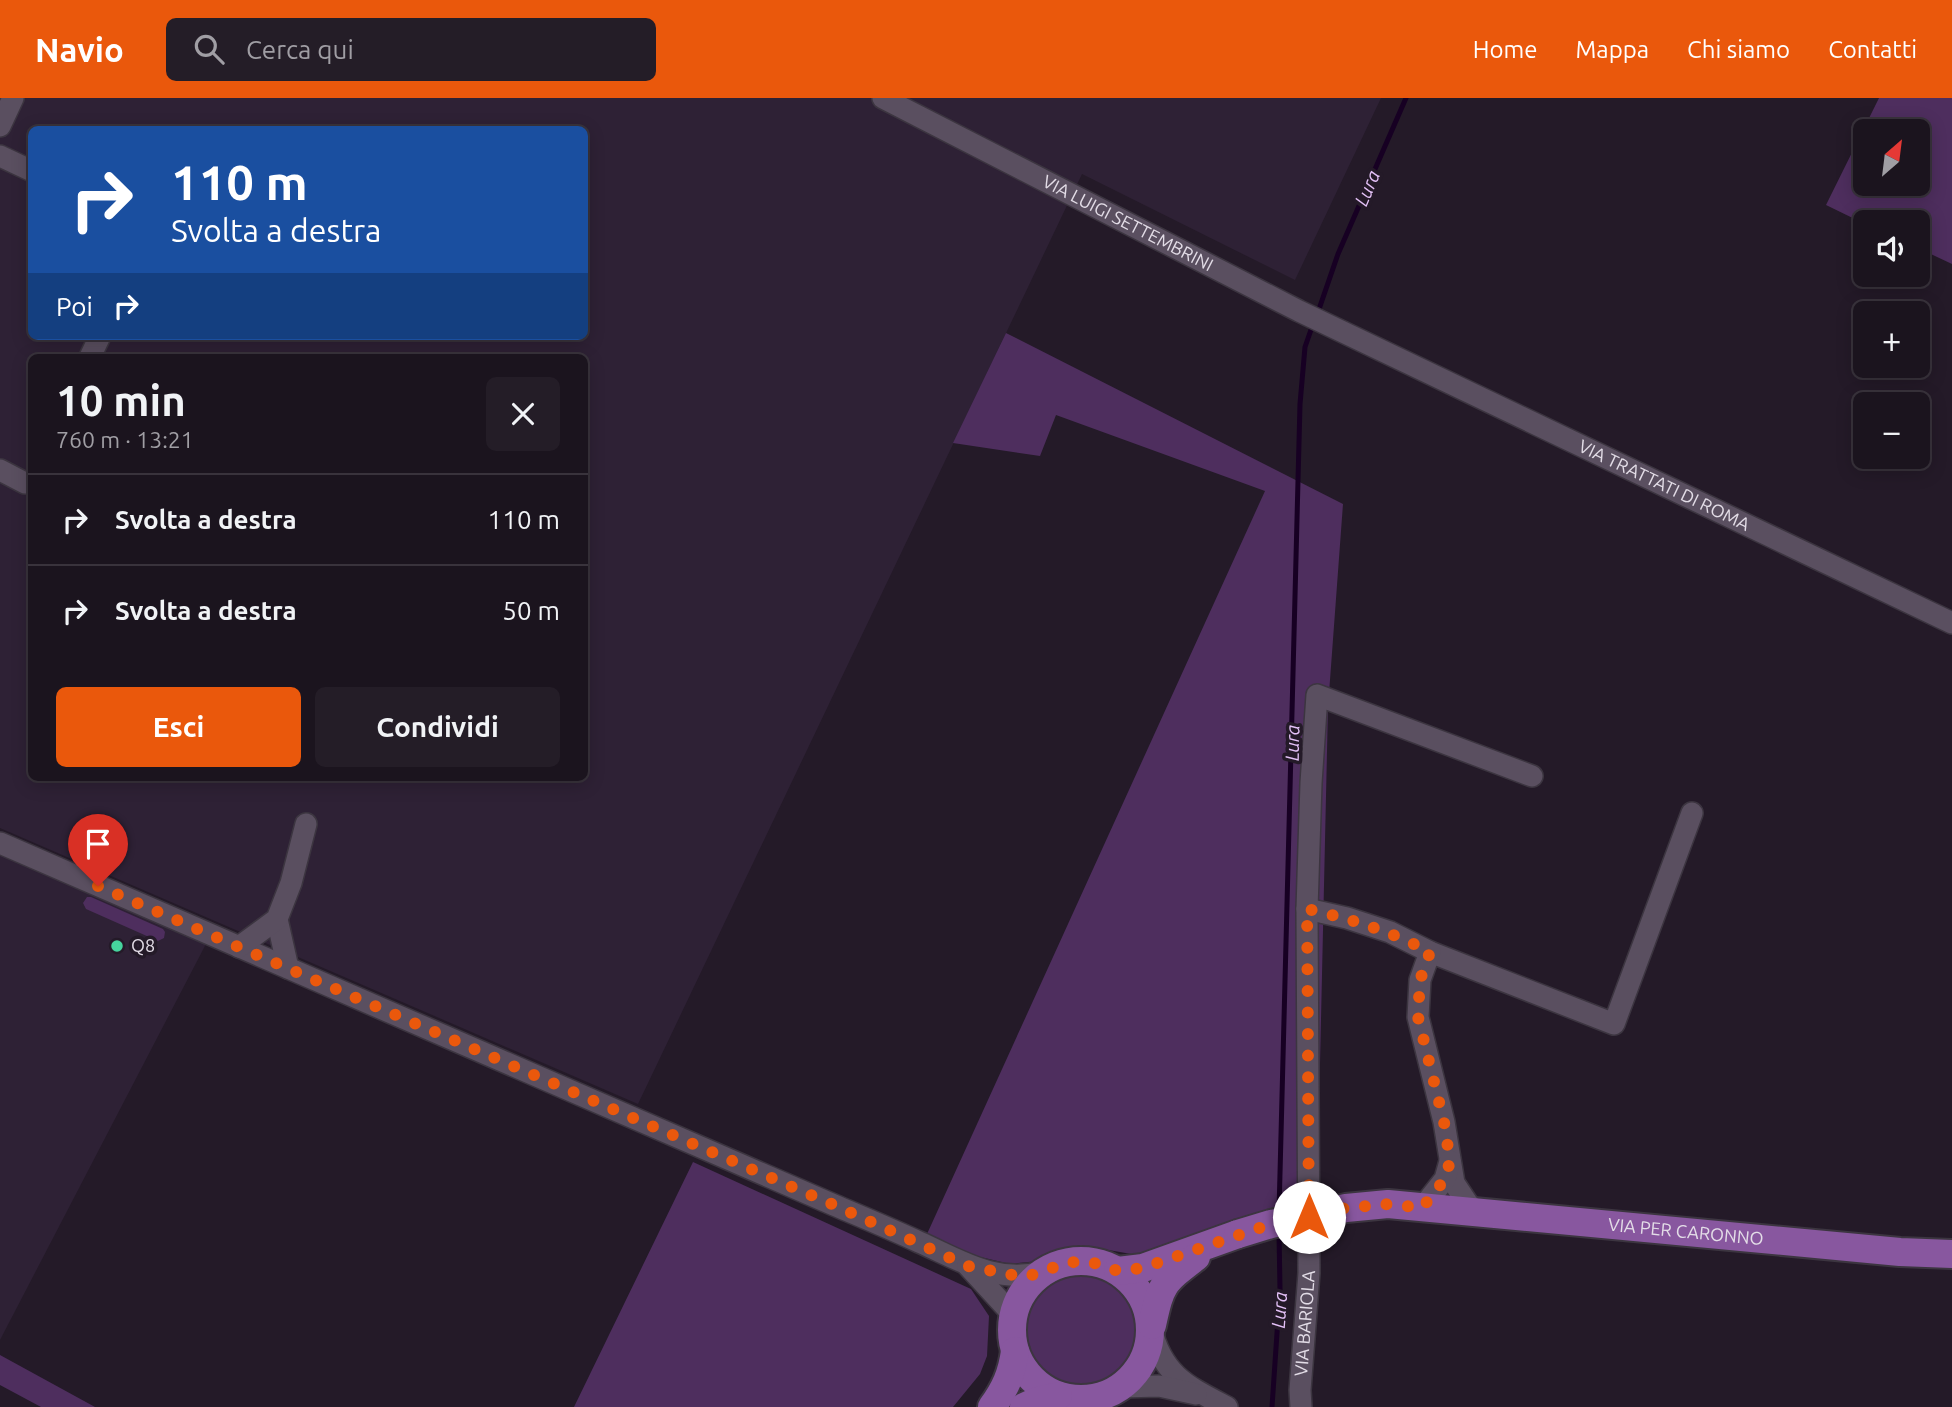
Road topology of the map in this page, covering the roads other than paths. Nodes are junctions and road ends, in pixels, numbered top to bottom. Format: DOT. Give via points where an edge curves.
graph roads {
  1 [pos="13,98"];
  2 [pos="883,98"];
  3 [pos="0,126"];
  4 [pos="0,156"];
  5 [pos="28,169"];
  6 [pos="1374,347"];
  7 [pos="0,470"];
  8 [pos="24,483"];
  9 [pos="1952,623"];
  10 [pos="1532,776"];
  11 [pos="1692,813"];
  12 [pos="306,824"];
  13 [pos="0,843"];
  14 [pos="1307,909"];
  15 [pos="277,919"];
  16 [pos="239,947"];
  17 [pos="1430,952"];
  18 [pos="288,968"];
  19 [pos="1450,1161"];
  20 [pos="1422,1208"];
  21 [pos="1478,1213"];
  22 [pos="1225,1239"];
  23 [pos="1952,1254"];
  24 [pos="968,1266"];
  25 [pos="1118,1271"];
  26 [pos="1043,1272"];
  27 [pos="1013,1315"];
  28 [pos="1151,1328"];
  29 [pos="1015,1352"];
  30 [pos="1122,1387"];
  31 [pos="1058,1396"];
  32 [pos="1208,1397"];
  33 [pos="992,1407"];
  34 [pos="1024,1407"];
  35 [pos="1227,1407"];
  36 [pos="1301,1407"];
  1 -- 3 [label="street"];
  2 -- 6 [label="street, VIA LUIGI SETTEMBRINI"];
  4 -- 5 [label="street"];
  6 -- 9 [label="street, VIA TRATTATI DI ROMA"];
  7 -- 8 [label="street"];
  10 -- 14 [label="street, VIA BARIOLA" via="1317,695"];
  11 -- 17 [label="street" via="1614,1024"];
  12 -- 15 [label="street"];
  13 -- 16 [label="street"];
  14 -- 17 [label="street" via="1390,932"];
  14 -- 36 [label="street, VIA BARIOLA" via="1309,1273"];
  15 -- 16 [label="street"];
  15 -- 18 [label="street"];
  16 -- 18 [label="street"];
  17 -- 19 [label="street" via="1420,980 1418,1017"];
  18 -- 24 [label="street"];
  19 -- 20 [label="street" via="1445,1179"];
  19 -- 21 [label="street" via="1454,1183"];
  20 -- 21 [label="main road, VIA PER CARONNO"];
  20 -- 22 [label="main road, VIA PER CARONNO, bridge" via="1388,1204 1346,1208"];
  21 -- 23 [label="main road, VIA PER CARONNO"];
  22 -- 25 [label="main road" via="1143,1268"];
  22 -- 28 [label="main road" via="1170,1276 1159,1292"];
  24 -- 26 [label="street" via="1023,1277"];
  24 -- 27 [label="street"];
  25 -- 26 [label="main road" via="1081,1261"];
  25 -- 28 [label="main road" via="1141,1296"];
  26 -- 27 [label="main road" via="1019,1298"];
  27 -- 29 [label="main road"];
  28 -- 30 [label="main road" via="1144,1361"];
  28 -- 32 [label="street" via="1167,1367"];
  29 -- 31 [label="main road" via="1024,1371"];
  29 -- 33 [label="main road" via="1006,1388"];
  30 -- 31 [label="main road" via="1102,1397"];
  30 -- 32 [label="street" via="1159,1386"];
  31 -- 34 [label="main road"];
  32 -- 35 [label="street"];
}
